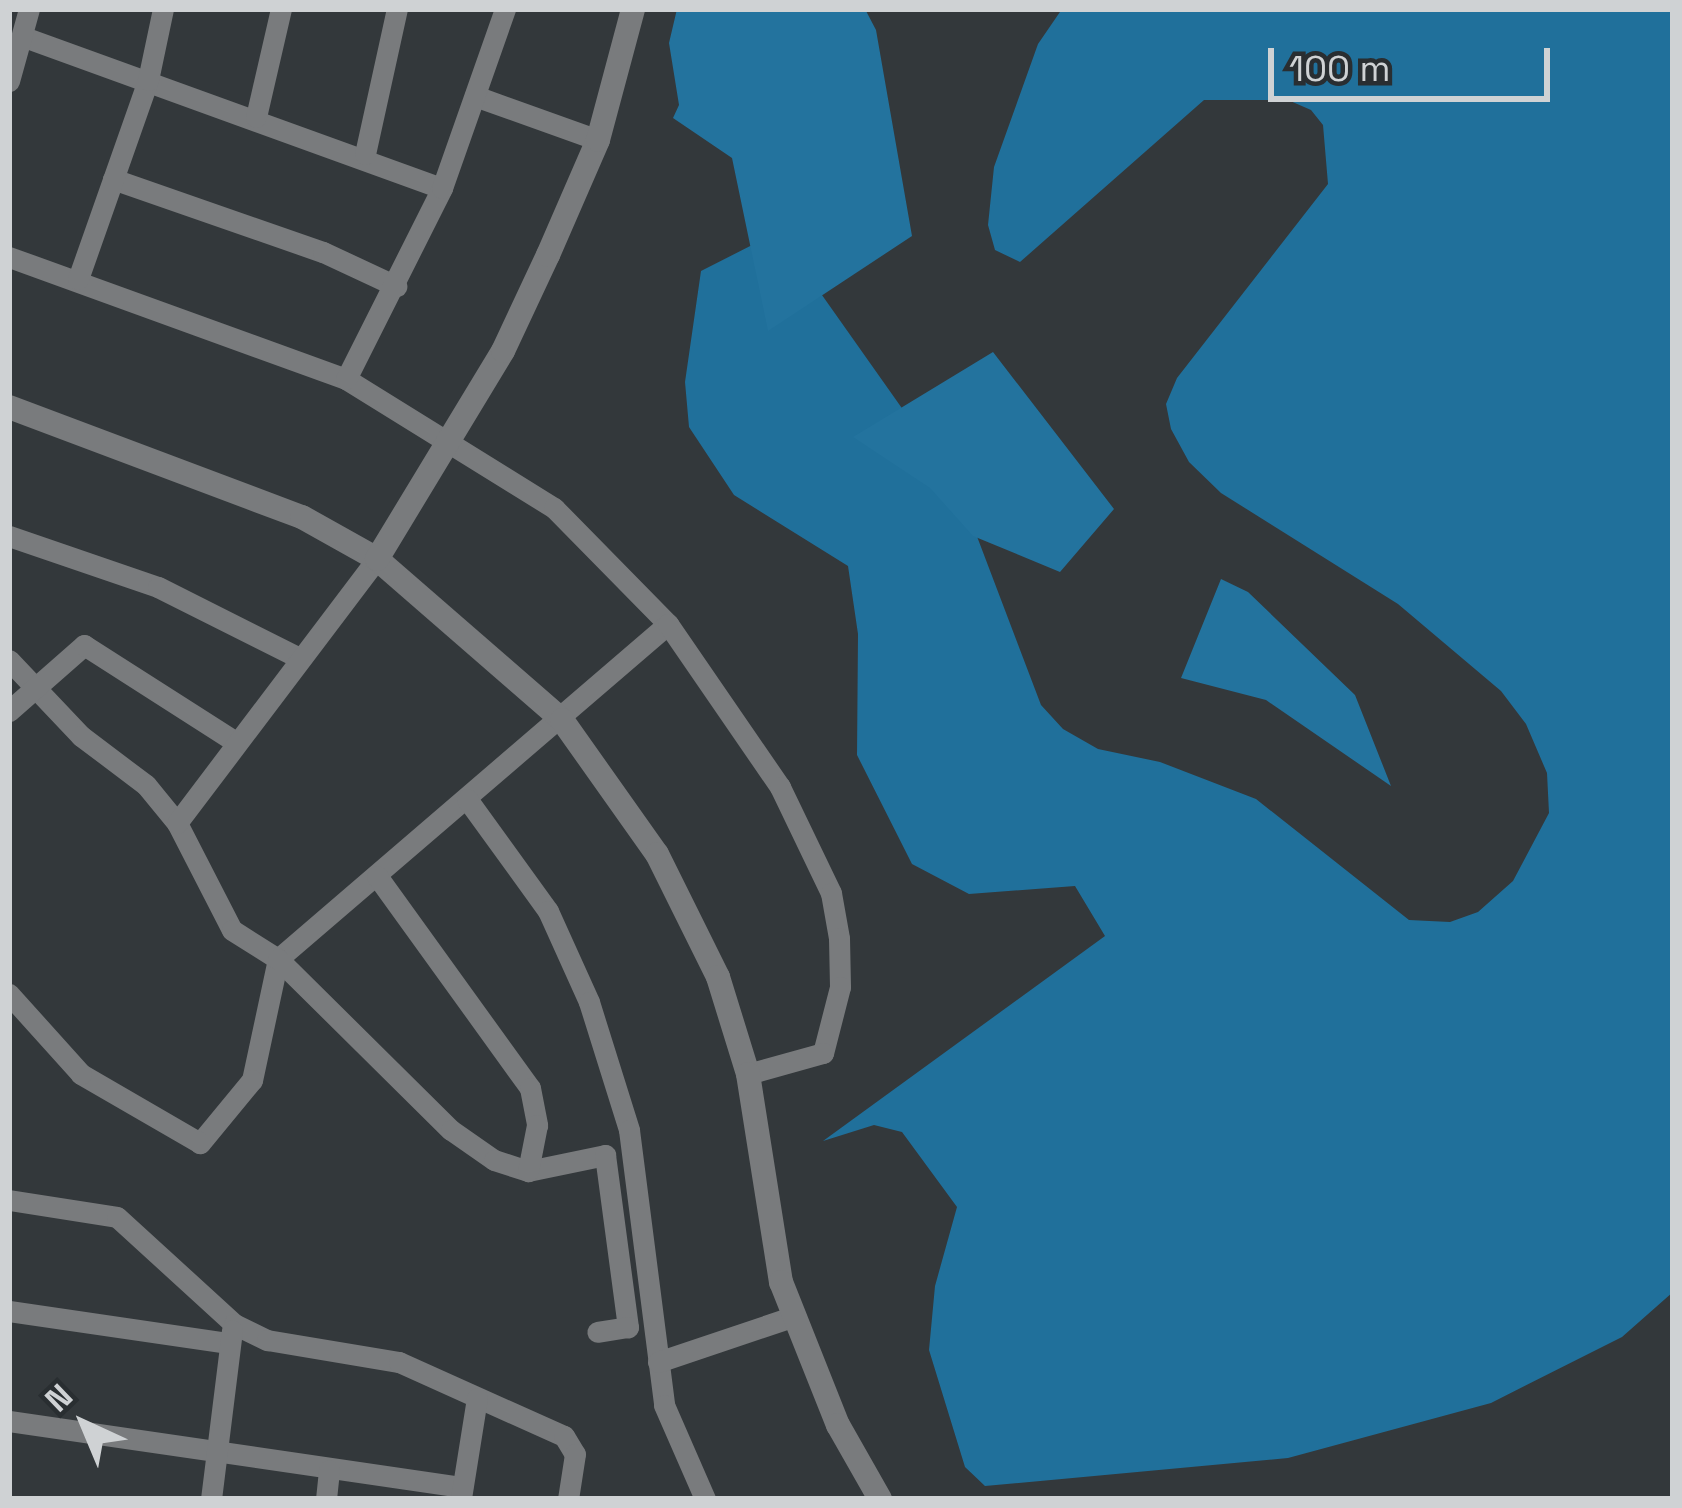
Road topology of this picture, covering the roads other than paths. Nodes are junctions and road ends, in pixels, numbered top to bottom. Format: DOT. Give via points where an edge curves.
graph roads {
  1 [pos="29,9"];
  2 [pos="164,9"];
  3 [pos="281,9"];
  4 [pos="397,9"];
  5 [pos="505,9"];
  6 [pos="633,9"];
  7 [pos="23,37"];
  8 [pos="148,80"];
  9 [pos="9,81"];
  10 [pos="476,96"];
  11 [pos="256,117"];
  12 [pos="598,140"];
  13 [pos="365,154"];
  14 [pos="112,179"];
  15 [pos="442,188"];
  16 [pos="9,257"];
  17 [pos="78,279"];
  18 [pos="396,286"];
  19 [pos="346,379"];
  20 [pos="9,407"];
  21 [pos="452,439"];
  22 [pos="9,536"];
  23 [pos="377,559"];
  24 [pos="668,624"];
  25 [pos="299,658"];
  26 [pos="9,660"];
  27 [pos="33,690"];
  28 [pos="9,711"];
  29 [pos="562,720"];
  30 [pos="234,741"];
  31 [pos="467,799"];
  32 [pos="177,823"];
  33 [pos="376,876"];
  34 [pos="278,958"];
  35 [pos="9,994"];
  36 [pos="748,1074"];
  37 [pos="528,1171"];
  38 [pos="9,1200"];
  39 [pos="9,1311"];
  40 [pos="795,1316"];
  41 [pos="597,1332"];
  42 [pos="231,1334"];
  43 [pos="658,1362"];
  44 [pos="477,1398"];
  45 [pos="9,1421"];
  46 [pos="217,1455"];
  47 [pos="329,1470"];
  48 [pos="462,1493"];
  49 [pos="211,1499"];
  50 [pos="326,1499"];
  51 [pos="568,1499"];
  52 [pos="706,1499"];
  53 [pos="880,1499"];
  1 -- 7 [label="street"];
  2 -- 8 [label="street"];
  3 -- 11 [label="street"];
  4 -- 13 [label="street"];
  5 -- 10 [label="street"];
  6 -- 12 [label="street"];
  7 -- 8 [label="street"];
  7 -- 9 [label="street"];
  8 -- 11 [label="street"];
  8 -- 14 [label="street"];
  10 -- 12 [label="street"];
  10 -- 15 [label="street"];
  11 -- 13 [label="street"];
  12 -- 21 [label="street" via="503,351"];
  13 -- 15 [label="street"];
  14 -- 17 [label="street"];
  14 -- 18 [label="street" via="322,251"];
  15 -- 18 [label="street"];
  16 -- 17 [label="street"];
  17 -- 19 [label="street"];
  18 -- 19 [label="street"];
  19 -- 21 [label="street"];
  20 -- 23 [label="street" via="207,476"];
  21 -- 23 [label="street"];
  21 -- 24 [label="street" via="554,508"];
  22 -- 25 [label="street" via="158,587"];
  23 -- 25 [label="street"];
  23 -- 29 [label="street"];
  24 -- 29 [label="street"];
  24 -- 36 [label="street" via="780,787 831,893 840,986 824,1053"];
  25 -- 30 [label="street"];
  26 -- 27 [label="street"];
  27 -- 28 [label="street"];
  27 -- 30 [label="street" via="84,645"];
  27 -- 32 [label="street" via="146,785"];
  29 -- 31 [label="street"];
  29 -- 36 [label="street" via="618,793 690,915"];
  30 -- 32 [label="street"];
  31 -- 33 [label="street"];
  31 -- 43 [label="street" via="548,911 590,1002 628,1130"];
  32 -- 34 [label="street" via="232,930"];
  33 -- 34 [label="street"];
  33 -- 37 [label="street" via="530,1088 537,1125"];
  34 -- 35 [label="street" via="253,1080 200,1143 81,1074"];
  34 -- 37 [label="street" via="451,1130 494,1160"];
  36 -- 40 [label="street" via="781,1282"];
  37 -- 41 [label="street" via="605,1155 628,1328"];
  38 -- 42 [label="street" via="117,1217"];
  39 -- 42 [label="street"];
  40 -- 43 [label="street"];
  40 -- 53 [label="street" via="838,1425"];
  42 -- 44 [label="street" via="399,1362"];
  42 -- 46 [label="street"];
  43 -- 52 [label="street" via="664,1406"];
  44 -- 48 [label="street"];
  44 -- 51 [label="street" via="564,1436 574,1454"];
  45 -- 46 [label="street"];
  46 -- 47 [label="street"];
  46 -- 49 [label="street"];
  47 -- 48 [label="street"];
  47 -- 50 [label="street"];
}
